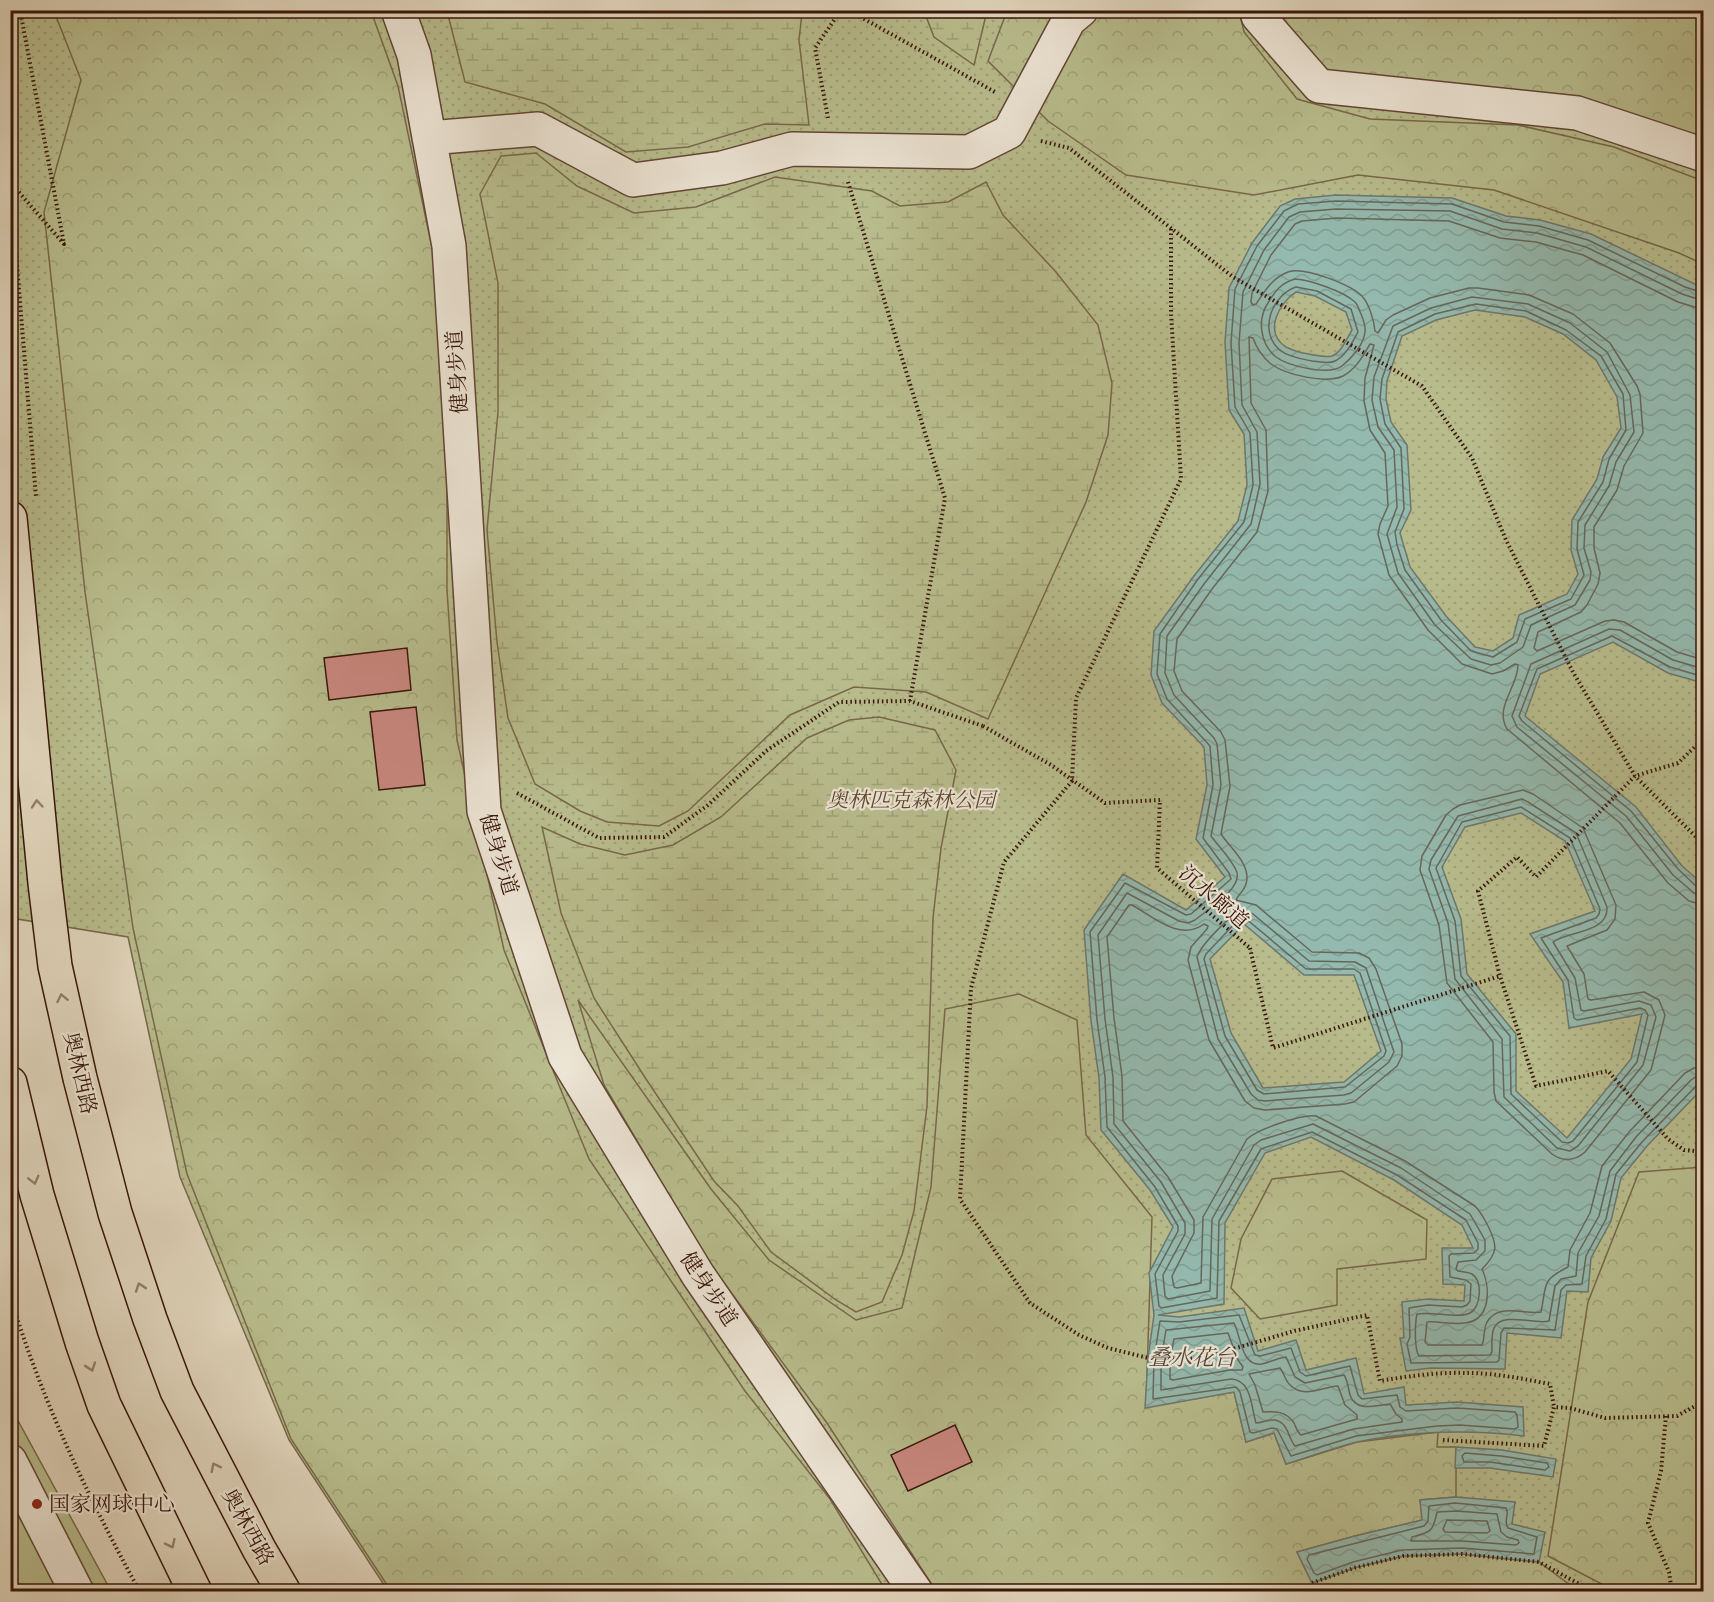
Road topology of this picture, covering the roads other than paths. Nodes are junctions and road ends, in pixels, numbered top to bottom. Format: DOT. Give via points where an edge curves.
graph roads {
  1 [pos="398,10"];
  2 [pos="1081,10"];
  3 [pos="1257,10"];
  4 [pos="429,138"];
  5 [pos="1704,154"];
  6 [pos="23,510"];
  7 [pos="10,1083"];
  8 [pos="10,1461"];
  9 [pos="77,1592"];
  10 [pos="195,1592"];
  11 [pos="284,1592"];
  12 [pos="916,1592"];
  1 -- 4 [label="street, 健身步道" via="414,55"];
  2 -- 4 [label="street" via="1069,20 1009,132 969,152 839,160 792,148 722,168 633,180 538,129"];
  3 -- 5 [label="street" via="1258,16 1319,86 1576,113"];
  4 -- 12 [label="street, 健身步道" via="449,246 484,811 564,1056 698,1275"];
  11 -- 6 [label="main road, 奥林西路, one-way" via="177,1391 115,1213 86,1100 55,966 48,907"];
  7 -- 10 [label="main road, one-way" via="37,1195 104,1405"];
  8 -- 9 [label="street"];
}
